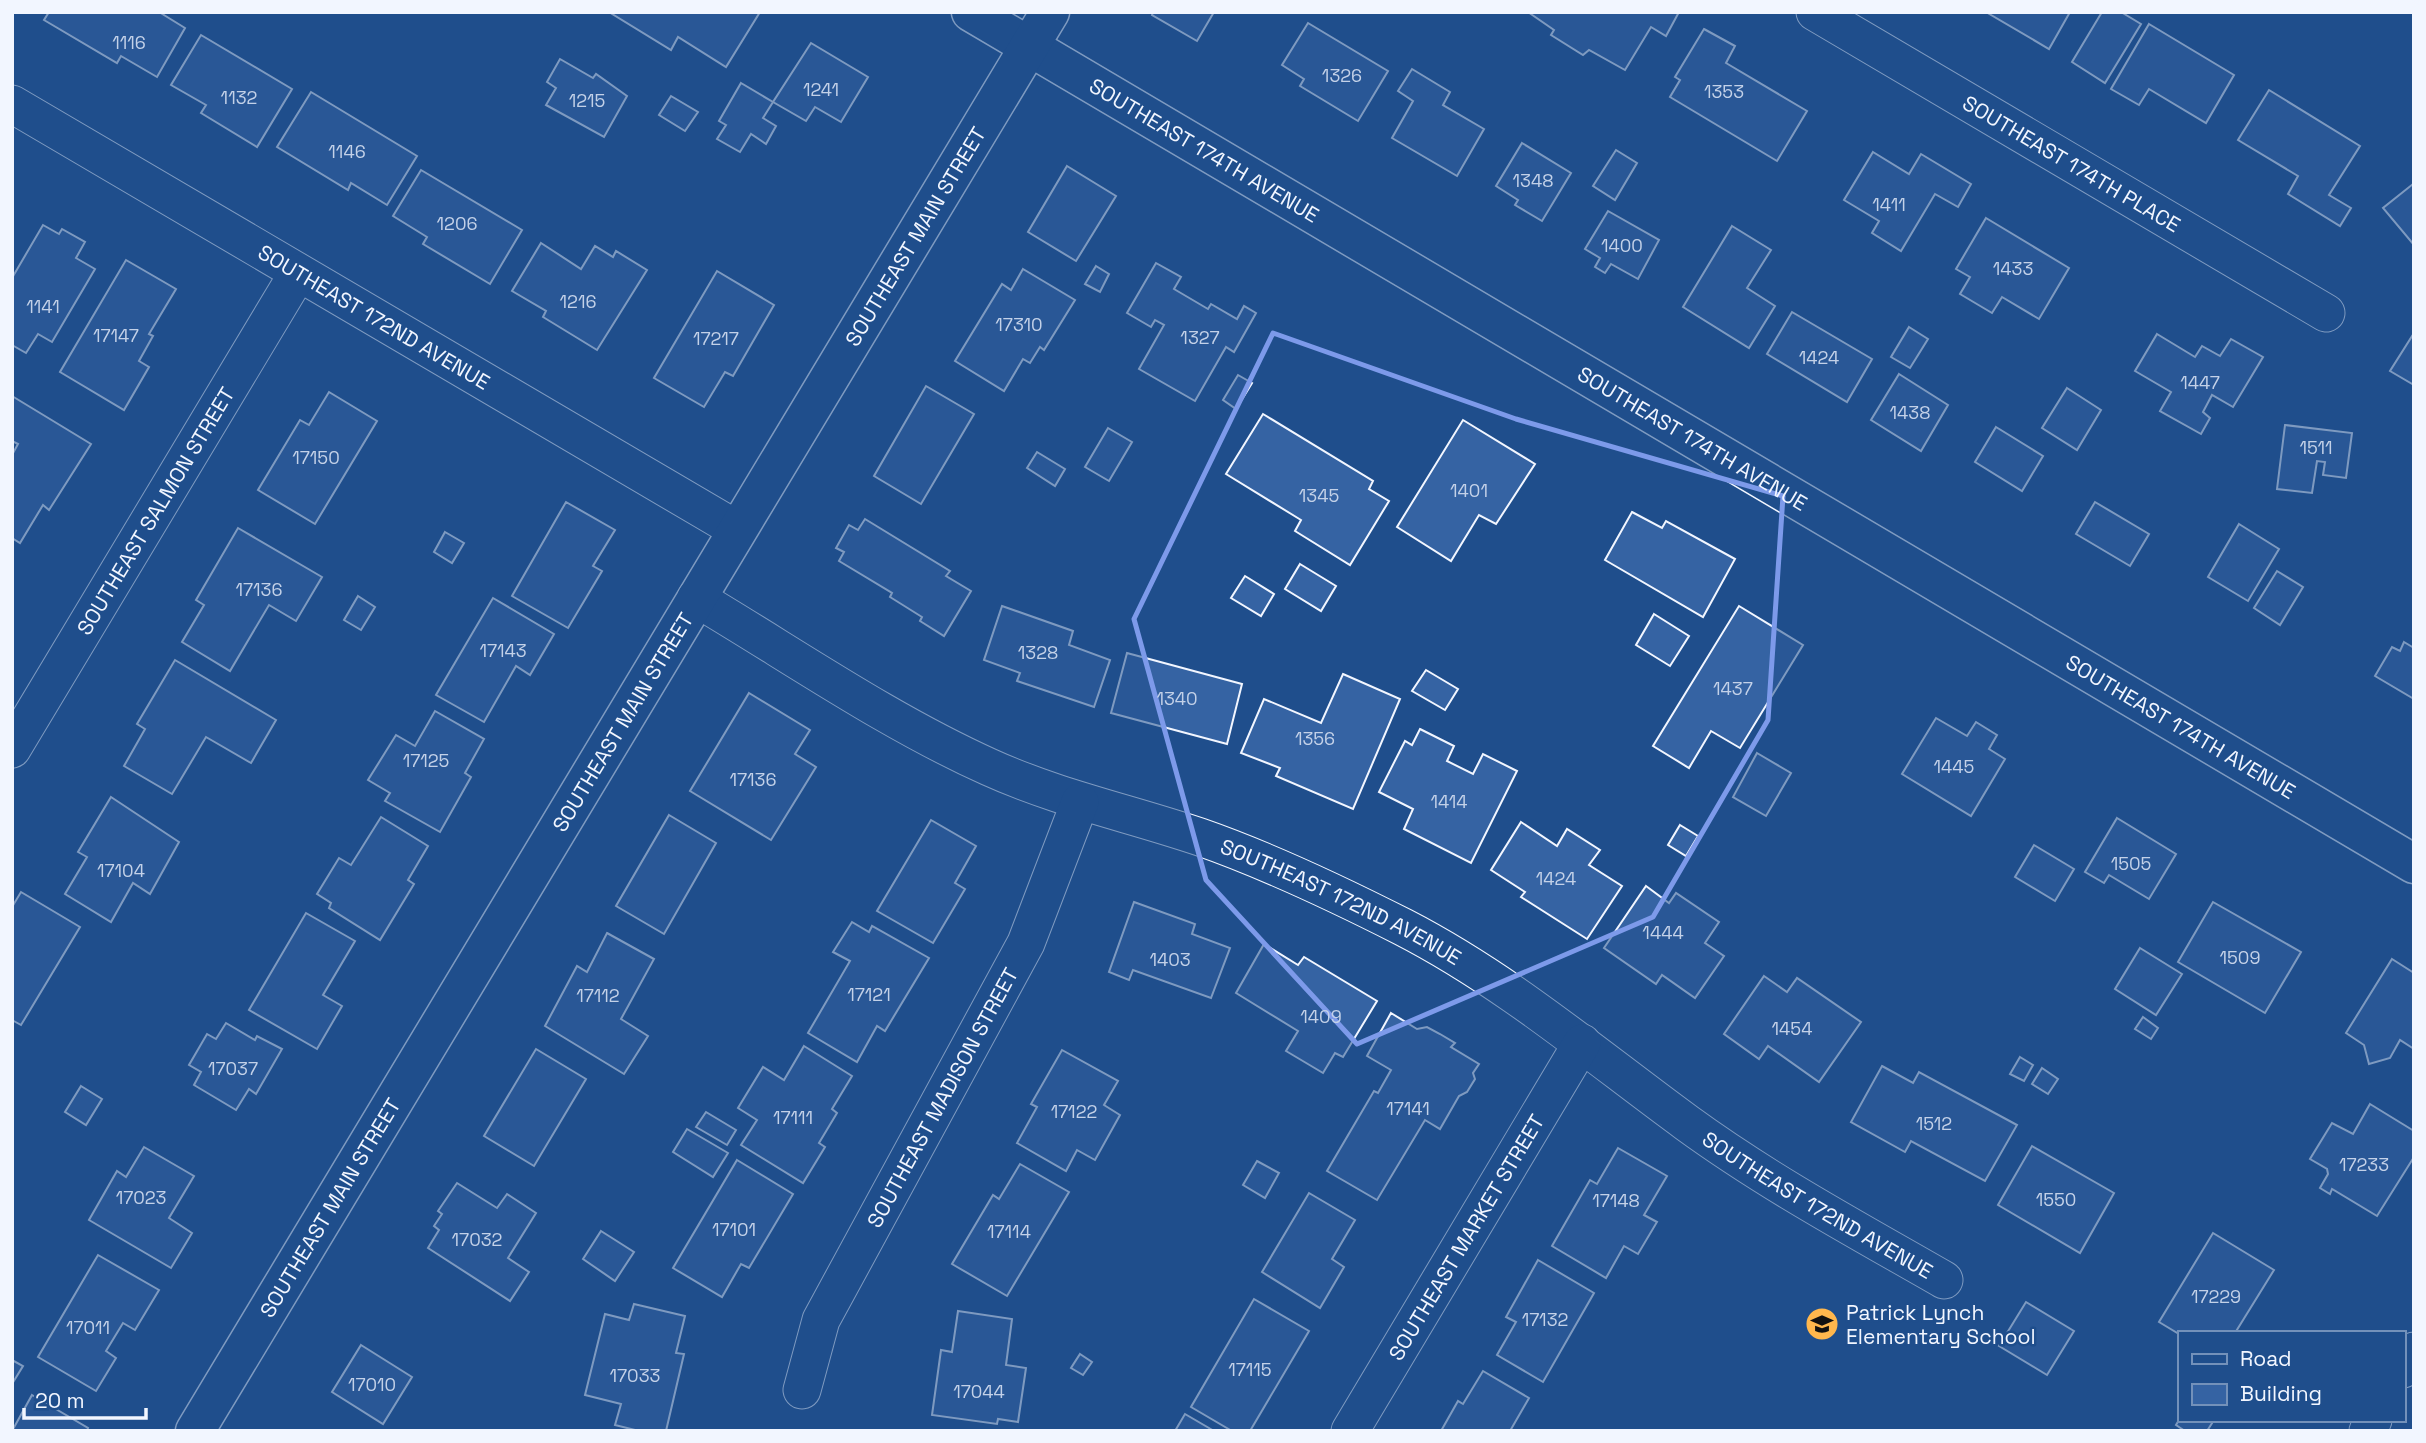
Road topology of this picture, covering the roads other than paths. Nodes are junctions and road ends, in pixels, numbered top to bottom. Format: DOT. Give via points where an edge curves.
graph roads {
  1 [pos="971,12"];
  2 [pos="1050,12"];
  3 [pos="1815,12"];
  4 [pos="1029,47"];
  5 [pos="12,104"];
  6 [pos="298,273"];
  7 [pos="2326,313"];
  8 [pos="736,529"];
  9 [pos="696,598"];
  10 [pos="12,749"];
  11 [pos="1080,802"];
  12 [pos="2414,864"];
  13 [pos="1582,1043"];
  14 [pos="1944,1280"];
  15 [pos="802,1390"];
  16 [pos="195,1431"];
  17 [pos="1350,1431"];
  1 -- 4 [label="street, SOUTHEAST 174TH AVENUE"];
  2 -- 4 [label="street, SOUTHEAST MAIN STREET"];
  3 -- 7 [label="street, SOUTHEAST 174TH PLACE"];
  4 -- 8 [label="street, SOUTHEAST MAIN STREET"];
  4 -- 12 [label="street, SOUTHEAST 174TH AVENUE"];
  5 -- 6 [label="street, SOUTHEAST 172ND AVENUE"];
  6 -- 8 [label="street, SOUTHEAST 172ND AVENUE"];
  6 -- 10 [label="street, SOUTHEAST SALMON STREET"];
  8 -- 9 [label="street, SOUTHEAST MAIN STREET"];
  9 -- 11 [label="street, SOUTHEAST 172ND AVENUE" via="914,729 988,767"];
  9 -- 16 [label="street, SOUTHEAST MAIN STREET"];
  11 -- 13 [label="street, SOUTHEAST 172ND AVENUE" via="1201,838 1321,887 1483,973"];
  11 -- 15 [label="street, SOUTHEAST MADISON STREET" via="1026,943 821,1320"];
  13 -- 14 [label="street, SOUTHEAST 172ND AVENUE" via="1688,1124 1779,1184"];
  13 -- 17 [label="street, SOUTHEAST MARKET STREET"];
}
